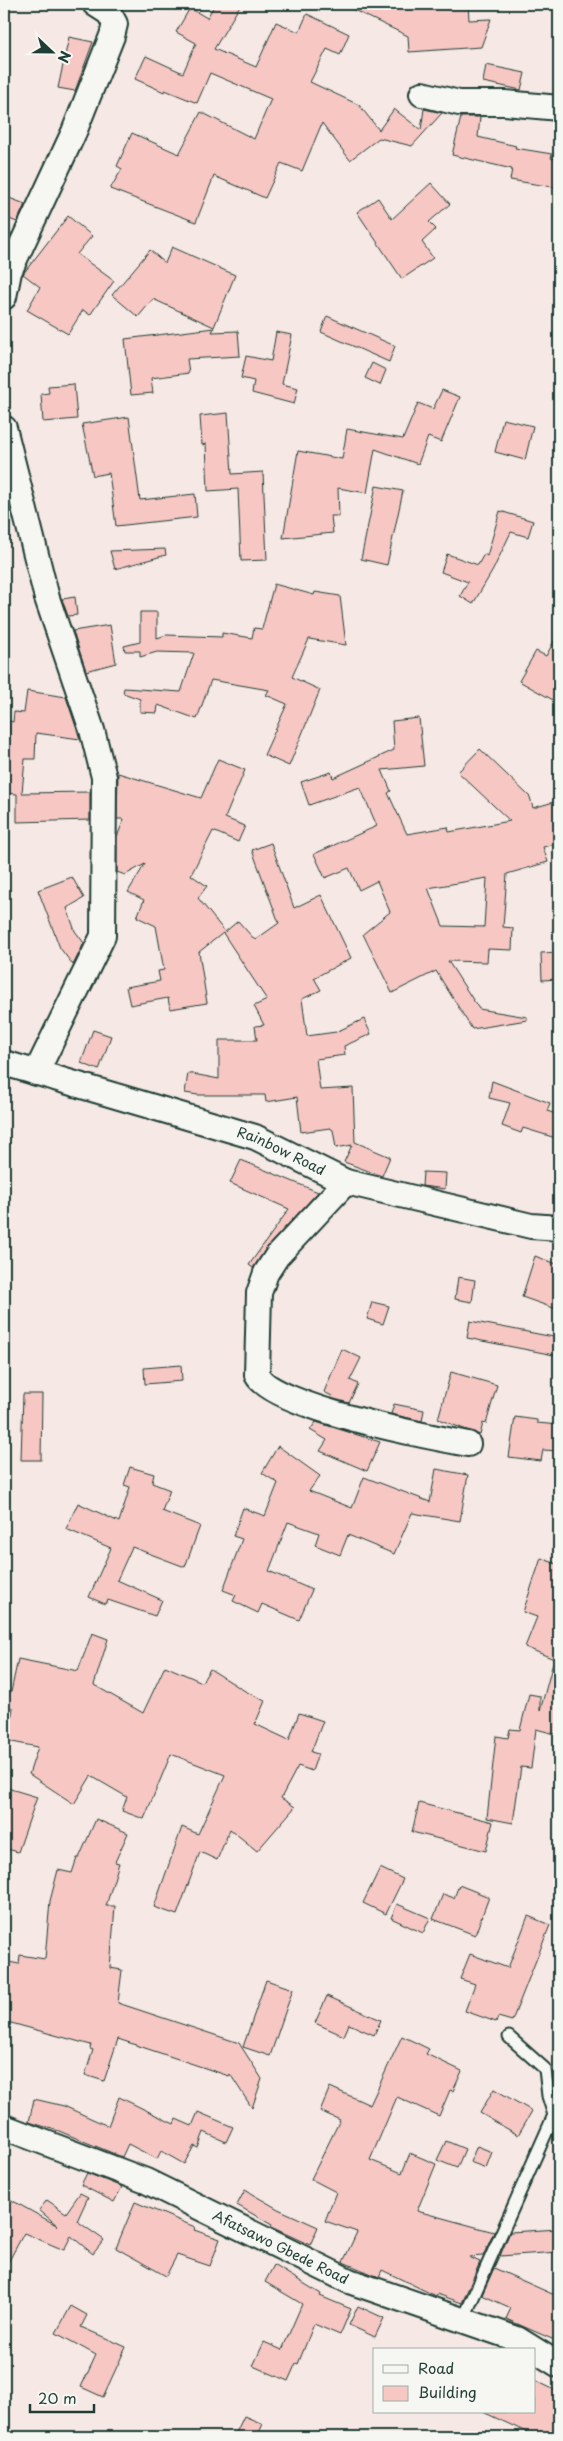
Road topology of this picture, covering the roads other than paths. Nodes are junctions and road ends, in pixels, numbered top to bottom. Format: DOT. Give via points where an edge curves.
graph roads {
  1 [pos="95,4"];
  2 [pos="422,94"];
  3 [pos="559,108"];
  4 [pos="4,297"];
  5 [pos="4,428"];
  6 [pos="4,1063"];
  7 [pos="36,1073"];
  8 [pos="346,1182"];
  9 [pos="559,1228"];
  10 [pos="468,1444"];
  11 [pos="509,2037"];
  12 [pos="4,2127"];
  13 [pos="463,2320"];
  14 [pos="532,2348"];
  15 [pos="536,2351"];
  16 [pos="559,2365"];
  1 -- 4 [label="street" via="109,13 115,24 112,36 74,132 8,272"];
  2 -- 3 [label="street" via="459,103"];
  5 -- 7 [label="street" via="47,598 92,730 104,777 103,936"];
  6 -- 7 [label="street, Rainbow Road"];
  7 -- 8 [label="street, Rainbow Road" via="255,1137"];
  8 -- 9 [label="street, Rainbow Road" via="531,1226"];
  8 -- 10 [label="street" via="277,1256 266,1273 259,1293 257,1375 268,1386 308,1404 376,1426"];
  11 -- 13 [label="lane" via="545,2069 554,2115"];
  12 -- 13 [label="street, Afatsawo Gbede Road" via="146,2181 349,2281"];
  13 -- 14 [label="street, Afatsawo Gbede Road" via="517,2339"];
  15 -- 16 [label="street, Afatsawo Gbede Road"];
}
